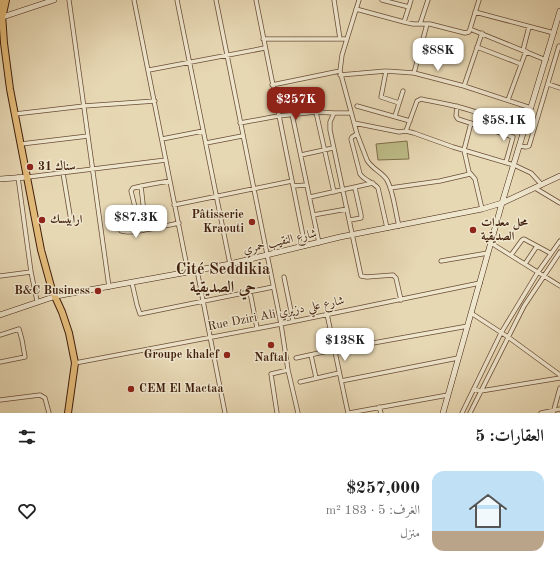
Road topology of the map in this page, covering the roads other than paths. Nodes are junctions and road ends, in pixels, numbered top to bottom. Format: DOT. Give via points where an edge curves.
graph roads {
  1 [pos="1,0"];
  2 [pos="6,0"];
  3 [pos="54,0"];
  4 [pos="69,0"];
  5 [pos="134,0"];
  6 [pos="177,0"];
  7 [pos="216,0"];
  8 [pos="256,0"];
  9 [pos="334,0"];
  10 [pos="359,0"];
  11 [pos="382,0"];
  12 [pos="411,0"];
  13 [pos="428,0"];
  14 [pos="479,0"];
  15 [pos="409,7"];
  16 [pos="356,9"];
  17 [pos="560,11"];
  18 [pos="475,12"];
  19 [pos="1,18"];
  20 [pos="404,22"];
  21 [pos="420,24"];
  22 [pos="427,24"];
  23 [pos="529,27"];
  24 [pos="470,29"];
  25 [pos="482,33"];
  26 [pos="554,34"];
  27 [pos="340,38"];
  28 [pos="264,39"];
  29 [pos="347,39"];
  30 [pos="2,41"];
  31 [pos="559,46"];
  32 [pos="477,47"];
  33 [pos="265,48"];
  34 [pos="524,51"];
  35 [pos="227,56"];
  36 [pos="546,60"];
  37 [pos="190,63"];
  38 [pos="521,64"];
  39 [pos="149,70"];
  40 [pos="386,71"];
  41 [pos="340,73"];
  42 [pos="414,73"];
  43 [pos="548,84"];
  44 [pos="272,85"];
  45 [pos="464,86"];
  46 [pos="560,88"];
  47 [pos="403,91"];
  48 [pos="508,100"];
  49 [pos="155,101"];
  50 [pos="399,104"];
  51 [pos="84,106"];
  52 [pos="357,106"];
  53 [pos="457,106"];
  54 [pos="531,108"];
  55 [pos="316,112"];
  56 [pos="351,112"];
  57 [pos="15,114"];
  58 [pos="292,114"];
  59 [pos="334,114"];
  60 [pos="278,116"];
  61 [pos="395,116"];
  62 [pos="410,121"];
  63 [pos="240,123"];
  64 [pos="354,123"];
  65 [pos="471,123"];
  66 [pos="488,129"];
  67 [pos="203,131"];
  68 [pos="406,131"];
  69 [pos="357,134"];
  70 [pos="88,136"];
  71 [pos="242,136"];
  72 [pos="162,139"];
  73 [pos="206,143"];
  74 [pos="21,144"];
  75 [pos="520,146"];
  76 [pos="333,148"];
  77 [pos="324,150"];
  78 [pos="464,150"];
  79 [pos="301,155"];
  80 [pos="166,160"];
  81 [pos="506,162"];
  82 [pos="514,165"];
  83 [pos="93,169"];
  84 [pos="64,173"];
  85 [pos="470,174"];
  86 [pos="28,176"];
  87 [pos="560,176"];
  88 [pos="18,177"];
  89 [pos="0,180"];
  90 [pos="170,181"];
  91 [pos="292,181"];
  92 [pos="373,183"];
  93 [pos="307,185"];
  94 [pos="542,185"];
  95 [pos="141,186"];
  96 [pos="293,186"];
  97 [pos="355,188"];
  98 [pos="390,188"];
  99 [pos="535,188"];
  100 [pos="254,189"];
  101 [pos="343,190"];
  102 [pos="334,192"];
  103 [pos="217,196"];
  104 [pos="310,197"];
  105 [pos="502,203"];
  106 [pos="560,203"];
  107 [pos="174,205"];
  108 [pos="348,209"];
  109 [pos="482,209"];
  110 [pos="113,213"];
  111 [pos="313,215"];
  112 [pos="350,220"];
  113 [pos="71,221"];
  114 [pos="179,223"];
  115 [pos="399,226"];
  116 [pos="387,228"];
  117 [pos="353,235"];
  118 [pos="560,241"];
  119 [pos="319,243"];
  120 [pos="491,243"];
  121 [pos="305,246"];
  122 [pos="537,246"];
  123 [pos="552,252"];
  124 [pos="488,253"];
  125 [pos="560,253"];
  126 [pos="267,254"];
  127 [pos="511,255"];
  128 [pos="441,261"];
  129 [pos="230,264"];
  130 [pos="525,264"];
  131 [pos="197,270"];
  132 [pos="31,272"];
  133 [pos="188,272"];
  134 [pos="538,272"];
  135 [pos="0,276"];
  136 [pos="544,276"];
  137 [pos="284,277"];
  138 [pos="132,282"];
  139 [pos="480,284"];
  140 [pos="560,286"];
  141 [pos="109,287"];
  142 [pos="273,287"];
  143 [pos="250,292"];
  144 [pos="56,296"];
  145 [pos="401,300"];
  146 [pos="37,302"];
  147 [pos="204,302"];
  148 [pos="518,304"];
  149 [pos="524,306"];
  150 [pos="472,313"];
  151 [pos="0,314"];
  152 [pos="327,314"];
  153 [pos="294,321"];
  154 [pos="281,324"];
  155 [pos="468,326"];
  156 [pos="257,328"];
  157 [pos="501,333"];
  158 [pos="0,336"];
  159 [pos="211,336"];
  160 [pos="508,337"];
  161 [pos="334,350"];
  162 [pos="328,351"];
  163 [pos="310,355"];
  164 [pos="296,358"];
  165 [pos="458,358"];
  166 [pos="0,362"];
  167 [pos="75,363"];
  168 [pos="288,370"];
  169 [pos="339,373"];
  170 [pos="560,376"];
  171 [pos="316,378"];
  172 [pos="341,381"];
  173 [pos="300,382"];
  174 [pos="560,388"];
  175 [pos="474,389"];
  176 [pos="482,391"];
  177 [pos="448,395"];
  178 [pos="0,400"];
  179 [pos="379,407"];
  180 [pos="560,409"];
  181 [pos="554,412"];
  182 [pos="49,413"];
  183 [pos="68,413"];
  184 [pos="225,413"];
  185 [pos="278,413"];
  186 [pos="298,413"];
  187 [pos="348,413"];
  188 [pos="381,413"];
  189 [pos="443,413"];
  190 [pos="462,413"];
  191 [pos="470,413"];
  192 [pos="541,413"];
  1 -- 19 [label="main road"];
  2 -- 19 [label="main road"];
  3 -- 19 [label="main road"];
  4 -- 51 [label="street"];
  5 -- 39 [label="street"];
  6 -- 37 [label="street"];
  7 -- 35 [label="street"];
  8 -- 28 [label="street"];
  9 -- 27 [label="street"];
  10 -- 16 [label="street"];
  11 -- 15 [label="street"];
  12 -- 15 [label="street"];
  13 -- 21 [label="street"];
  14 -- 18 [label="street"];
  15 -- 20 [label="street"];
  16 -- 20 [label="street"];
  16 -- 29 [label="street"];
  17 -- 26 [label="main road"];
  18 -- 23 [label="street"];
  18 -- 24 [label="street"];
  19 -- 30 [label="main road"];
  20 -- 21 [label="street"];
  21 -- 22 [label="street"];
  22 -- 24 [label="street" via="465,33"];
  22 -- 42 [label="street"];
  23 -- 26 [label="street"];
  23 -- 34 [label="street"];
  24 -- 25 [label="street"];
  25 -- 32 [label="street"];
  25 -- 34 [label="street"];
  26 -- 36 [label="main road"];
  27 -- 28 [label="street"];
  27 -- 29 [label="street"];
  28 -- 33 [label="street"];
  29 -- 41 [label="street"];
  30 -- 57 [label="main road"];
  31 -- 43 [label="street"];
  32 -- 38 [label="street"];
  32 -- 45 [label="street"];
  33 -- 35 [label="street"];
  33 -- 44 [label="street"];
  34 -- 36 [label="street"];
  34 -- 38 [label="street"];
  35 -- 37 [label="street"];
  35 -- 63 [label="street"];
  36 -- 54 [label="main road"];
  37 -- 39 [label="street"];
  37 -- 67 [label="street"];
  38 -- 48 [label="street"];
  39 -- 49 [label="street"];
  40 -- 41 [label="street"];
  40 -- 42 [label="street"];
  40 -- 50 [label="street" via="381,97"];
  41 -- 44 [label="street"];
  41 -- 56 [label="street"];
  42 -- 45 [label="street"];
  43 -- 46 [label="street"];
  43 -- 75 [label="street" via="529,146"];
  44 -- 60 [label="street"];
  45 -- 48 [label="street"];
  47 -- 50 [label="street"];
  48 -- 54 [label="street"];
  49 -- 51 [label="street"];
  49 -- 72 [label="street"];
  50 -- 61 [label="street"];
  51 -- 57 [label="street"];
  51 -- 70 [label="street"];
  52 -- 61 [label="street"];
  53 -- 62 [label="street" via="419,99"];
  53 -- 65 [label="street" via="456,117"];
  53 -- 66 [label="street" via="487,117"];
  54 -- 75 [label="main road"];
  55 -- 58 [label="street"];
  55 -- 59 [label="street"];
  55 -- 77 [label="street"];
  56 -- 59 [label="street"];
  56 -- 64 [label="street"];
  57 -- 74 [label="main road"];
  58 -- 60 [label="street"];
  58 -- 79 [label="street"];
  59 -- 76 [label="street" via="330,122"];
  60 -- 63 [label="street"];
  60 -- 91 [label="street"];
  61 -- 62 [label="street"];
  62 -- 68 [label="street"];
  63 -- 71 [label="street"];
  64 -- 68 [label="street" via="399,132"];
  64 -- 69 [label="street"];
  65 -- 66 [label="street"];
  65 -- 78 [label="street"];
  66 -- 81 [label="street" via="513,138"];
  67 -- 72 [label="street"];
  67 -- 73 [label="street"];
  68 -- 78 [label="street"];
  69 -- 92 [label="street" via="351,139 360,174"];
  69 -- 98 [label="street" via="369,165 384,176"];
  70 -- 74 [label="street"];
  70 -- 83 [label="street"];
  71 -- 73 [label="street"];
  71 -- 100 [label="street"];
  72 -- 80 [label="street"];
  73 -- 103 [label="street"];
  74 -- 86 [label="main road"];
  75 -- 82 [label="main road"];
  76 -- 77 [label="street"];
  76 -- 101 [label="street"];
  77 -- 79 [label="street"];
  77 -- 102 [label="street"];
  78 -- 81 [label="street"];
  78 -- 85 [label="street"];
  79 -- 93 [label="street"];
  80 -- 83 [label="street"];
  80 -- 90 [label="street"];
  81 -- 82 [label="street"];
  82 -- 94 [label="street" via="531,173"];
  82 -- 105 [label="main road"];
  83 -- 84 [label="street"];
  83 -- 141 [label="street"];
  84 -- 86 [label="street"];
  84 -- 113 [label="street"];
  85 -- 98 [label="street"];
  85 -- 109 [label="street" via="475,179"];
  86 -- 88 [label="main road"];
  86 -- 144 [label="main road" via="44,266"];
  87 -- 94 [label="main road, شارع النقيب حمري"];
  88 -- 89 [label="main road"];
  88 -- 132 [label="street"];
  90 -- 95 [label="street"];
  90 -- 107 [label="street"];
  91 -- 96 [label="street"];
  91 -- 100 [label="street"];
  92 -- 97 [label="street"];
  92 -- 116 [label="street" via="378,188"];
  93 -- 96 [label="street"];
  93 -- 104 [label="street"];
  94 -- 99 [label="main road, شارع النقيب حمري"];
  95 -- 95 [label="street" via="144,213 137,215 131,190"];
  96 -- 121 [label="street"];
  97 -- 101 [label="street"];
  97 -- 112 [label="street" via="362,215 361,218"];
  98 -- 115 [label="street"];
  99 -- 105 [label="main road, شارع النقيب حمري"];
  99 -- 106 [label="street"];
  100 -- 103 [label="street"];
  100 -- 126 [label="street"];
  101 -- 102 [label="street"];
  101 -- 108 [label="street"];
  102 -- 104 [label="street"];
  103 -- 107 [label="street"];
  103 -- 129 [label="street"];
  104 -- 111 [label="street"];
  105 -- 109 [label="main road, شارع النقيب حمري"];
  105 -- 120 [label="main road"];
  107 -- 114 [label="street"];
  108 -- 111 [label="street"];
  108 -- 112 [label="street"];
  109 -- 115 [label="main road, شارع النقيب حمري"];
  110 -- 114 [label="street" via="123,232"];
  111 -- 119 [label="street"];
  112 -- 117 [label="street"];
  114 -- 133 [label="street"];
  115 -- 116 [label="main road, شارع النقيب حمري"];
  116 -- 117 [label="main road, شارع النقيب حمري"];
  117 -- 119 [label="main road, شارع النقيب حمري"];
  117 -- 145 [label="street" via="362,276 394,275"];
  118 -- 123 [label="street"];
  119 -- 121 [label="main road, شارع النقيب حمري"];
  120 -- 124 [label="main road"];
  120 -- 127 [label="street"];
  121 -- 126 [label="main road, شارع النقيب حمري"];
  122 -- 123 [label="street"];
  122 -- 127 [label="street" via="523,239"];
  122 -- 130 [label="street"];
  123 -- 125 [label="street"];
  123 -- 134 [label="street"];
  124 -- 128 [label="street"];
  124 -- 139 [label="main road"];
  125 -- 136 [label="street"];
  126 -- 129 [label="main road, شارع النقيب حمري"];
  126 -- 142 [label="street"];
  127 -- 130 [label="street"];
  129 -- 131 [label="main road, شارع النقيب حمري"];
  130 -- 134 [label="street"];
  131 -- 133 [label="main road, شارع النقيب حمري"];
  131 -- 147 [label="street"];
  132 -- 135 [label="street"];
  132 -- 146 [label="street"];
  133 -- 138 [label="main road, شارع النقيب حمري"];
  134 -- 136 [label="street"];
  134 -- 148 [label="street"];
  136 -- 140 [label="street"];
  136 -- 149 [label="street"];
  137 -- 153 [label="street"];
  138 -- 141 [label="main road, شارع النقيب حمري"];
  138 -- 147 [label="street" via="140,314"];
  139 -- 145 [label="street, Rue Dziri Ali شارع علي دزيري"];
  139 -- 150 [label="main road"];
  141 -- 144 [label="main road, شارع النقيب حمري"];
  142 -- 143 [label="street"];
  142 -- 154 [label="street"];
  143 -- 147 [label="street"];
  143 -- 156 [label="street"];
  144 -- 146 [label="main road, شارع النقيب حمري"];
  144 -- 167 [label="main road" via="69,334"];
  145 -- 152 [label="street, Rue Dziri Ali شارع علي دزيري"];
  146 -- 151 [label="main road, شارع النقيب حمري"];
  147 -- 159 [label="street"];
  148 -- 149 [label="street"];
  148 -- 157 [label="street"];
  149 -- 160 [label="street"];
  150 -- 155 [label="main road"];
  150 -- 157 [label="street"];
  152 -- 153 [label="street, Rue Dziri Ali شارع علي دزيري"];
  152 -- 161 [label="street"];
  153 -- 154 [label="street, Rue Dziri Ali شارع علي دزيري"];
  154 -- 156 [label="street, Rue Dziri Ali شارع علي دزيري"];
  154 -- 168 [label="street"];
  155 -- 161 [label="street"];
  155 -- 165 [label="main road"];
  156 -- 159 [label="street, Rue Dziri Ali شارع علي دزيري"];
  157 -- 160 [label="street"];
  157 -- 175 [label="street"];
  158 -- 166 [label="street" via="19,329 25,357"];
  159 -- 167 [label="street, Rue Dziri Ali شارع علي دزيري"];
  159 -- 184 [label="street"];
  160 -- 170 [label="street"];
  160 -- 176 [label="street"];
  161 -- 169 [label="street"];
  162 -- 163 [label="street"];
  163 -- 164 [label="street"];
  163 -- 171 [label="street"];
  165 -- 172 [label="street"];
  165 -- 177 [label="main road"];
  167 -- 183 [label="main road"];
  168 -- 185 [label="street" via="271,374"];
  168 -- 186 [label="street"];
  169 -- 171 [label="street"];
  169 -- 172 [label="street"];
  170 -- 176 [label="street"];
  171 -- 173 [label="street"];
  172 -- 187 [label="street"];
  174 -- 181 [label="street"];
  175 -- 176 [label="street"];
  175 -- 190 [label="street"];
  176 -- 191 [label="street"];
  177 -- 179 [label="street"];
  177 -- 189 [label="main road"];
  178 -- 182 [label="street" via="40,395 45,398"];
  179 -- 187 [label="street"];
  179 -- 188 [label="street"];
  180 -- 181 [label="street"];
  181 -- 192 [label="street"];
}
